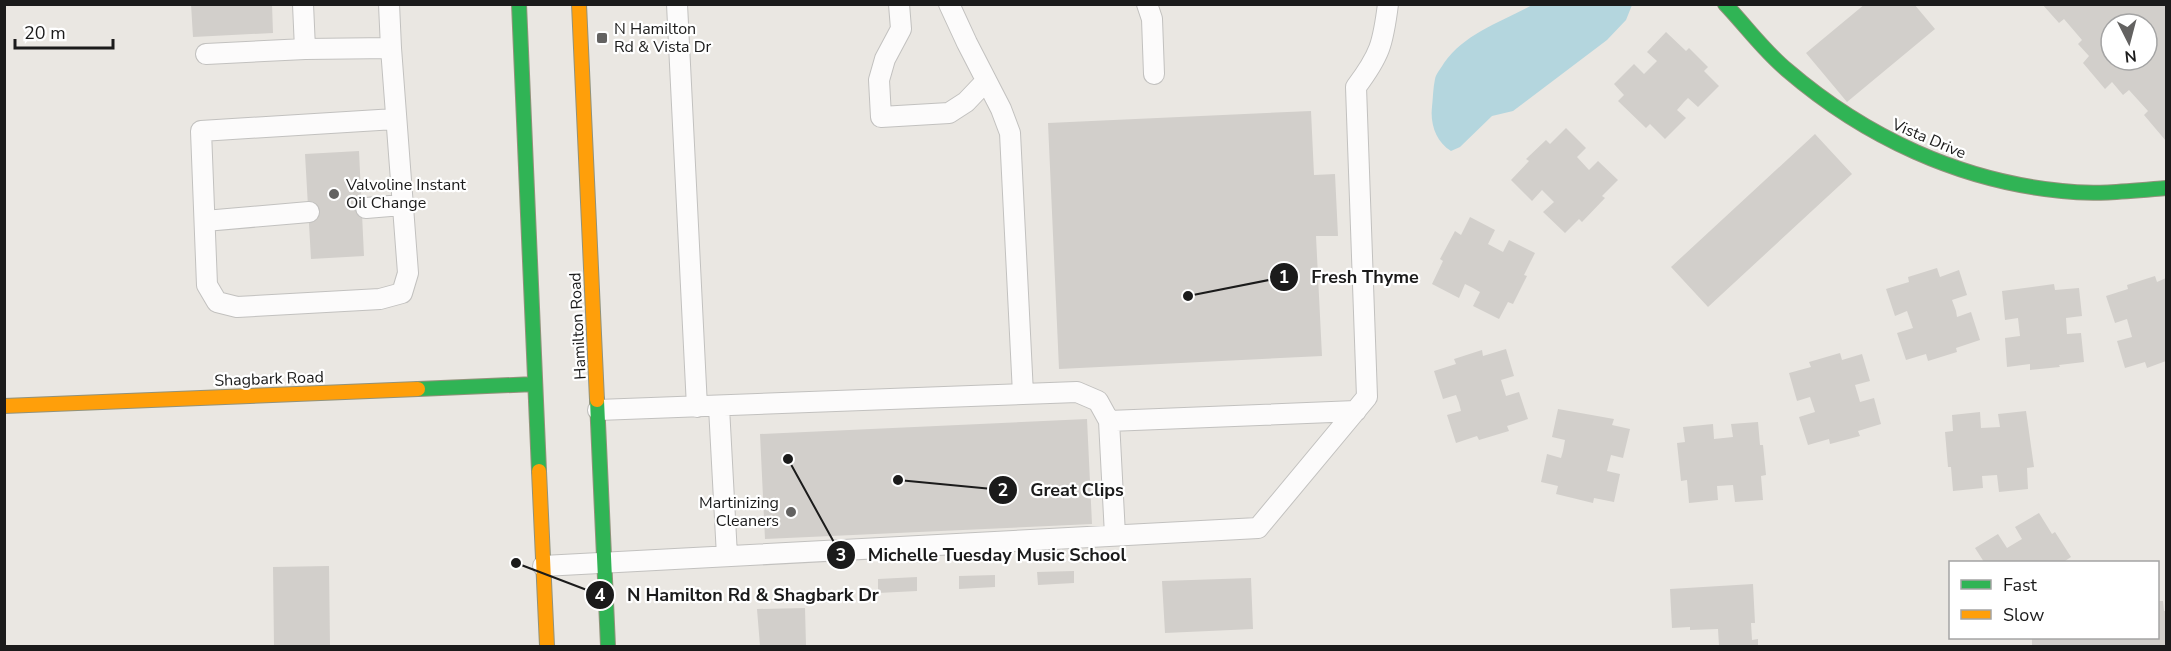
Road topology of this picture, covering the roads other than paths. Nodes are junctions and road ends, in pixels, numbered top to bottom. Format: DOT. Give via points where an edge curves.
graph roads {
  1 [pos="303,4"];
  2 [pos="389,4"];
  3 [pos="519,4"];
  4 [pos="579,4"];
  5 [pos="677,4"];
  6 [pos="899,4"];
  7 [pos="950,4"];
  8 [pos="1147,4"];
  9 [pos="1388,4"];
  10 [pos="1725,4"];
  11 [pos="391,48"];
  12 [pos="305,49"];
  13 [pos="206,54"];
  14 [pos="1154,74"];
  15 [pos="986,81"];
  16 [pos="395,119"];
  17 [pos="2166,188"];
  18 [pos="402,205"];
  19 [pos="366,208"];
  20 [pos="309,212"];
  21 [pos="205,221"];
  22 [pos="535,384"];
  23 [pos="1023,394"];
  24 [pos="4,406"];
  25 [pos="697,407"];
  26 [pos="719,407"];
  27 [pos="598,410"];
  28 [pos="1356,411"];
  29 [pos="1109,421"];
  30 [pos="1115,535"];
  31 [pos="727,556"];
  32 [pos="604,563"];
  33 [pos="543,566"];
  34 [pos="547,646"];
  35 [pos="608,646"];
  1 -- 12 [label="lane"];
  2 -- 11 [label="lane"];
  3 -- 22 [label="main road"];
  4 -- 27 [label="main road, Hamilton Road"];
  5 -- 25 [label="lane"];
  6 -- 15 [label="lane" via="901,29 879,80 881,117 949,112 966,102"];
  7 -- 15 [label="lane"];
  8 -- 14 [label="lane" via="1152,19"];
  9 -- 28 [label="lane" via="1375,62 1356,87 1367,397"];
  10 -- 17 [label="main road, Vista Drive" via="1786,69 1823,99 1883,137 1945,165 1988,180 2043,190 2087,193"];
  11 -- 12 [label="lane"];
  11 -- 16 [label="lane"];
  12 -- 13 [label="lane"];
  15 -- 23 [label="lane" via="1010,133"];
  16 -- 18 [label="lane"];
  16 -- 21 [label="lane" via="201,130"];
  18 -- 19 [label="lane"];
  18 -- 21 [label="lane" via="408,273 402,293 380,299 237,308 218,303 207,285"];
  20 -- 21 [label="lane"];
  22 -- 24 [label="main road, Shagbark Road"];
  22 -- 33 [label="main road"];
  23 -- 26 [label="lane"];
  23 -- 29 [label="lane" via="1077,392 1098,401"];
  25 -- 26 [label="lane"];
  25 -- 27 [label="lane"];
  26 -- 31 [label="lane"];
  27 -- 32 [label="main road, Hamilton Road"];
  28 -- 29 [label="lane"];
  28 -- 30 [label="lane" via="1258,528"];
  29 -- 30 [label="lane"];
  30 -- 31 [label="lane"];
  31 -- 32 [label="lane"];
  32 -- 33 [label="lane"];
  32 -- 35 [label="main road, Hamilton Road"];
  33 -- 34 [label="main road"];
}
